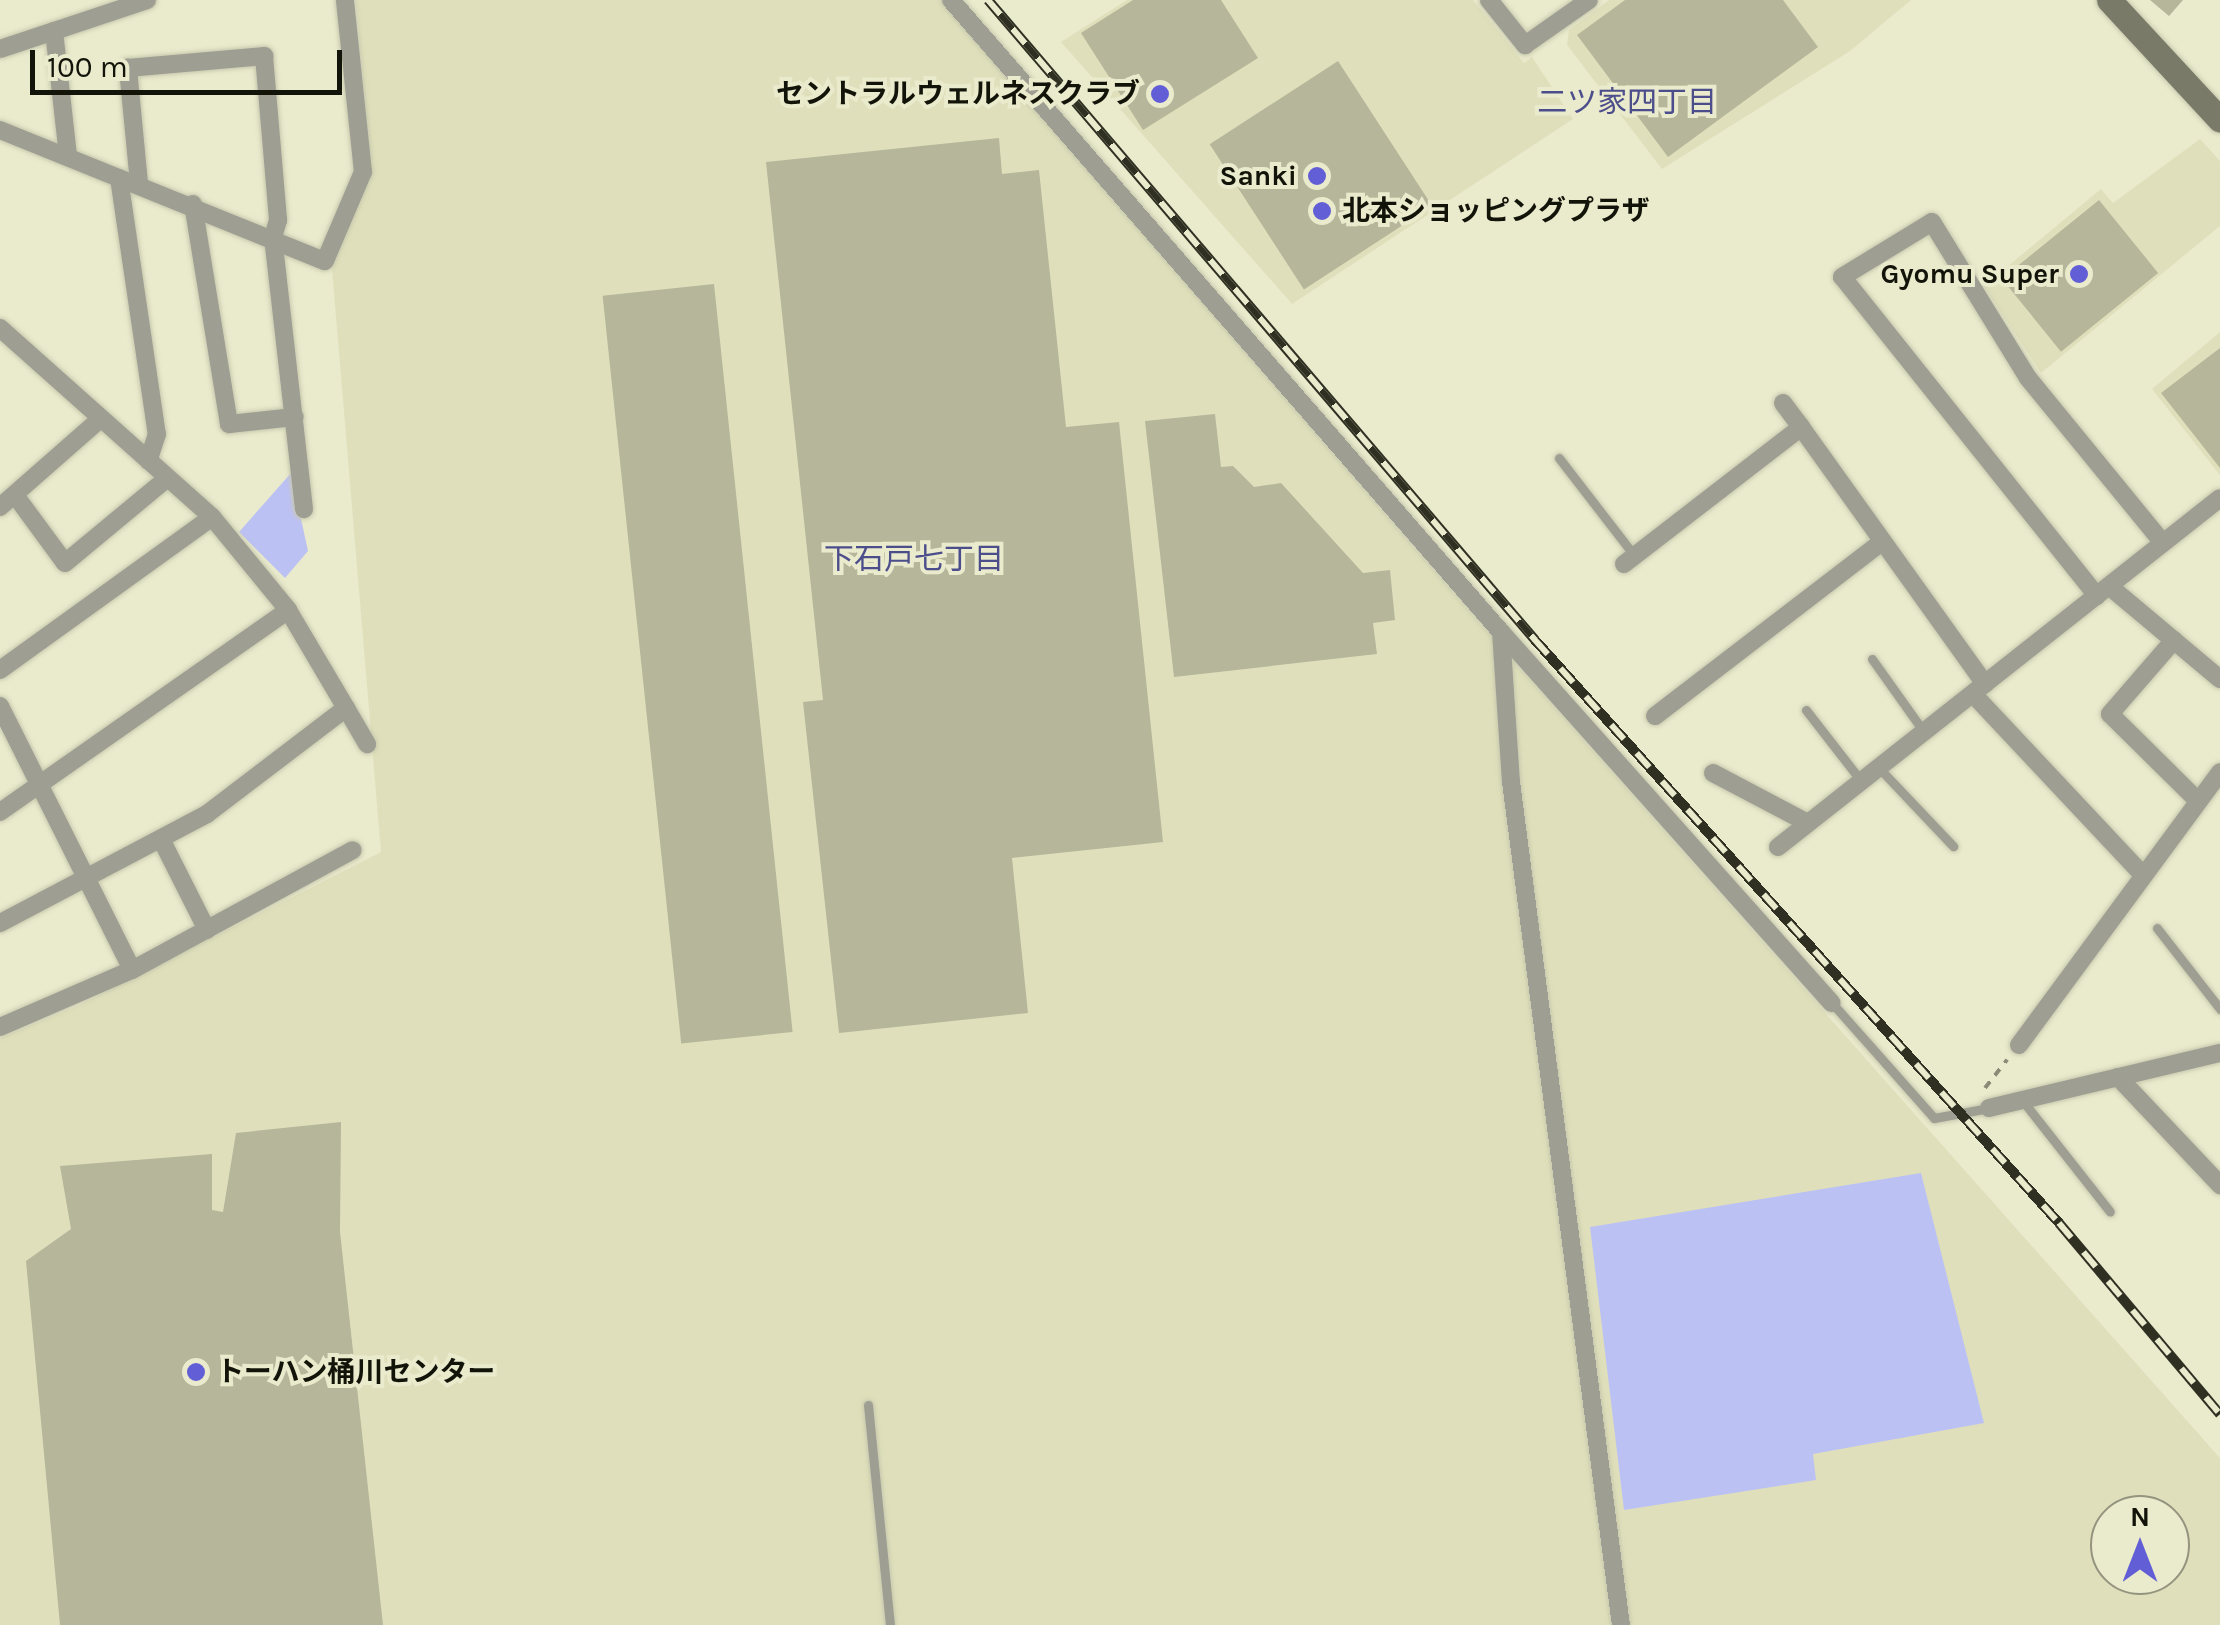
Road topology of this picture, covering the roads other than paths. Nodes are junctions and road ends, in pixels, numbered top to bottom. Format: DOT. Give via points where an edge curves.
graph roads {
  1 [pos="147,0"];
  2 [pos="344,0"];
  3 [pos="951,0"];
  4 [pos="1488,0"];
  5 [pos="1589,0"];
  6 [pos="2109,0"];
  7 [pos="54,31"];
  8 [pos="0,50"];
  9 [pos="2220,120"];
  10 [pos="0,130"];
  11 [pos="68,156"];
  12 [pos="118,178"];
  13 [pos="139,183"];
  14 [pos="193,204"];
  15 [pos="273,237"];
  16 [pos="0,328"];
  17 [pos="1783,402"];
  18 [pos="296,418"];
  19 [pos="98,420"];
  20 [pos="1800,427"];
  21 [pos="1559,458"];
  22 [pos="148,461"];
  23 [pos="166,480"];
  24 [pos="15,495"];
  25 [pos="2220,498"];
  26 [pos="0,507"];
  27 [pos="304,509"];
  28 [pos="212,516"];
  29 [pos="1882,542"];
  30 [pos="2163,543"];
  31 [pos="1629,560"];
  32 [pos="2103,591"];
  33 [pos="288,610"];
  34 [pos="1501,632"];
  35 [pos="2174,640"];
  36 [pos="1872,659"];
  37 [pos="0,670"];
  38 [pos="2220,679"];
  39 [pos="1979,689"];
  40 [pos="0,706"];
  41 [pos="346,708"];
  42 [pos="1806,710"];
  43 [pos="1655,716"];
  44 [pos="1924,732"];
  45 [pos="367,744"];
  46 [pos="1879,767"];
  47 [pos="2220,772"];
  48 [pos="1714,774"];
  49 [pos="1861,782"];
  50 [pos="41,788"];
  51 [pos="2198,801"];
  52 [pos="0,812"];
  53 [pos="1808,824"];
  54 [pos="161,839"];
  55 [pos="1953,846"];
  56 [pos="1778,847"];
  57 [pos="353,850"];
  58 [pos="2142,873"];
  59 [pos="86,882"];
  60 [pos="0,924"];
  61 [pos="2156,928"];
  62 [pos="207,930"];
  63 [pos="132,970"];
  64 [pos="1832,1003"];
  65 [pos="2220,1009"];
  66 [pos="0,1027"];
  67 [pos="2019,1045"];
  68 [pos="2220,1053"];
  69 [pos="2118,1077"];
  70 [pos="2022,1100"];
  71 [pos="1989,1108"];
  72 [pos="2220,1185"];
  73 [pos="2110,1212"];
  74 [pos="868,1405"];
  75 [pos="890,1625"];
  76 [pos="1621,1625"];
  1 -- 7 [label="street"];
  2 -- 15 [label="street" via="363,172 325,262"];
  3 -- 34 [label="street"];
  4 -- 5 [label="street" via="1525,45"];
  6 -- 9 [label="main road"];
  7 -- 8 [label="street"];
  7 -- 11 [label="street"];
  10 -- 11 [label="street"];
  11 -- 12 [label="street"];
  12 -- 13 [label="street"];
  12 -- 22 [label="street" via="157,434"];
  13 -- 14 [label="street"];
  13 -- 15 [label="street" via="128,68 264,56 278,220"];
  14 -- 15 [label="street"];
  14 -- 18 [label="street" via="229,424"];
  15 -- 18 [label="street"];
  16 -- 19 [label="street"];
  17 -- 20 [label="street"];
  18 -- 27 [label="street"];
  19 -- 22 [label="street"];
  19 -- 24 [label="street"];
  20 -- 29 [label="street"];
  20 -- 31 [label="street"];
  21 -- 31 [label="lane"];
  22 -- 23 [label="street"];
  23 -- 24 [label="street" via="65,563"];
  23 -- 28 [label="street"];
  24 -- 26 [label="street"];
  25 -- 30 [label="street"];
  28 -- 33 [label="street"];
  28 -- 37 [label="street"];
  29 -- 39 [label="street"];
  29 -- 43 [label="street"];
  30 -- 32 [label="street"];
  30 -- 32 [label="street" via="2028,378 1932,222 1842,277"];
  32 -- 35 [label="street"];
  32 -- 39 [label="street"];
  33 -- 41 [label="street"];
  33 -- 50 [label="street"];
  34 -- 64 [label="street"];
  34 -- 76 [label="street" via="1511,782"];
  35 -- 38 [label="street"];
  35 -- 51 [label="street" via="2110,714"];
  36 -- 44 [label="lane"];
  39 -- 44 [label="street"];
  39 -- 58 [label="street"];
  40 -- 50 [label="street"];
  41 -- 45 [label="street"];
  41 -- 54 [label="street" via="207,814"];
  42 -- 49 [label="lane"];
  44 -- 46 [label="street"];
  46 -- 49 [label="street"];
  46 -- 55 [label="lane"];
  47 -- 51 [label="street"];
  48 -- 53 [label="street"];
  49 -- 53 [label="street"];
  50 -- 52 [label="street"];
  50 -- 59 [label="street"];
  51 -- 58 [label="street"];
  53 -- 56 [label="street"];
  54 -- 59 [label="street"];
  54 -- 62 [label="street"];
  57 -- 62 [label="street"];
  58 -- 67 [label="street"];
  59 -- 60 [label="street"];
  59 -- 63 [label="street"];
  61 -- 65 [label="lane"];
  62 -- 63 [label="street"];
  63 -- 66 [label="street"];
  64 -- 71 [label="lane" via="1934,1118"];
  68 -- 69 [label="street"];
  69 -- 70 [label="street"];
  69 -- 72 [label="street"];
  70 -- 71 [label="street"];
  70 -- 73 [label="lane"];
  74 -- 75 [label="lane"];
}
